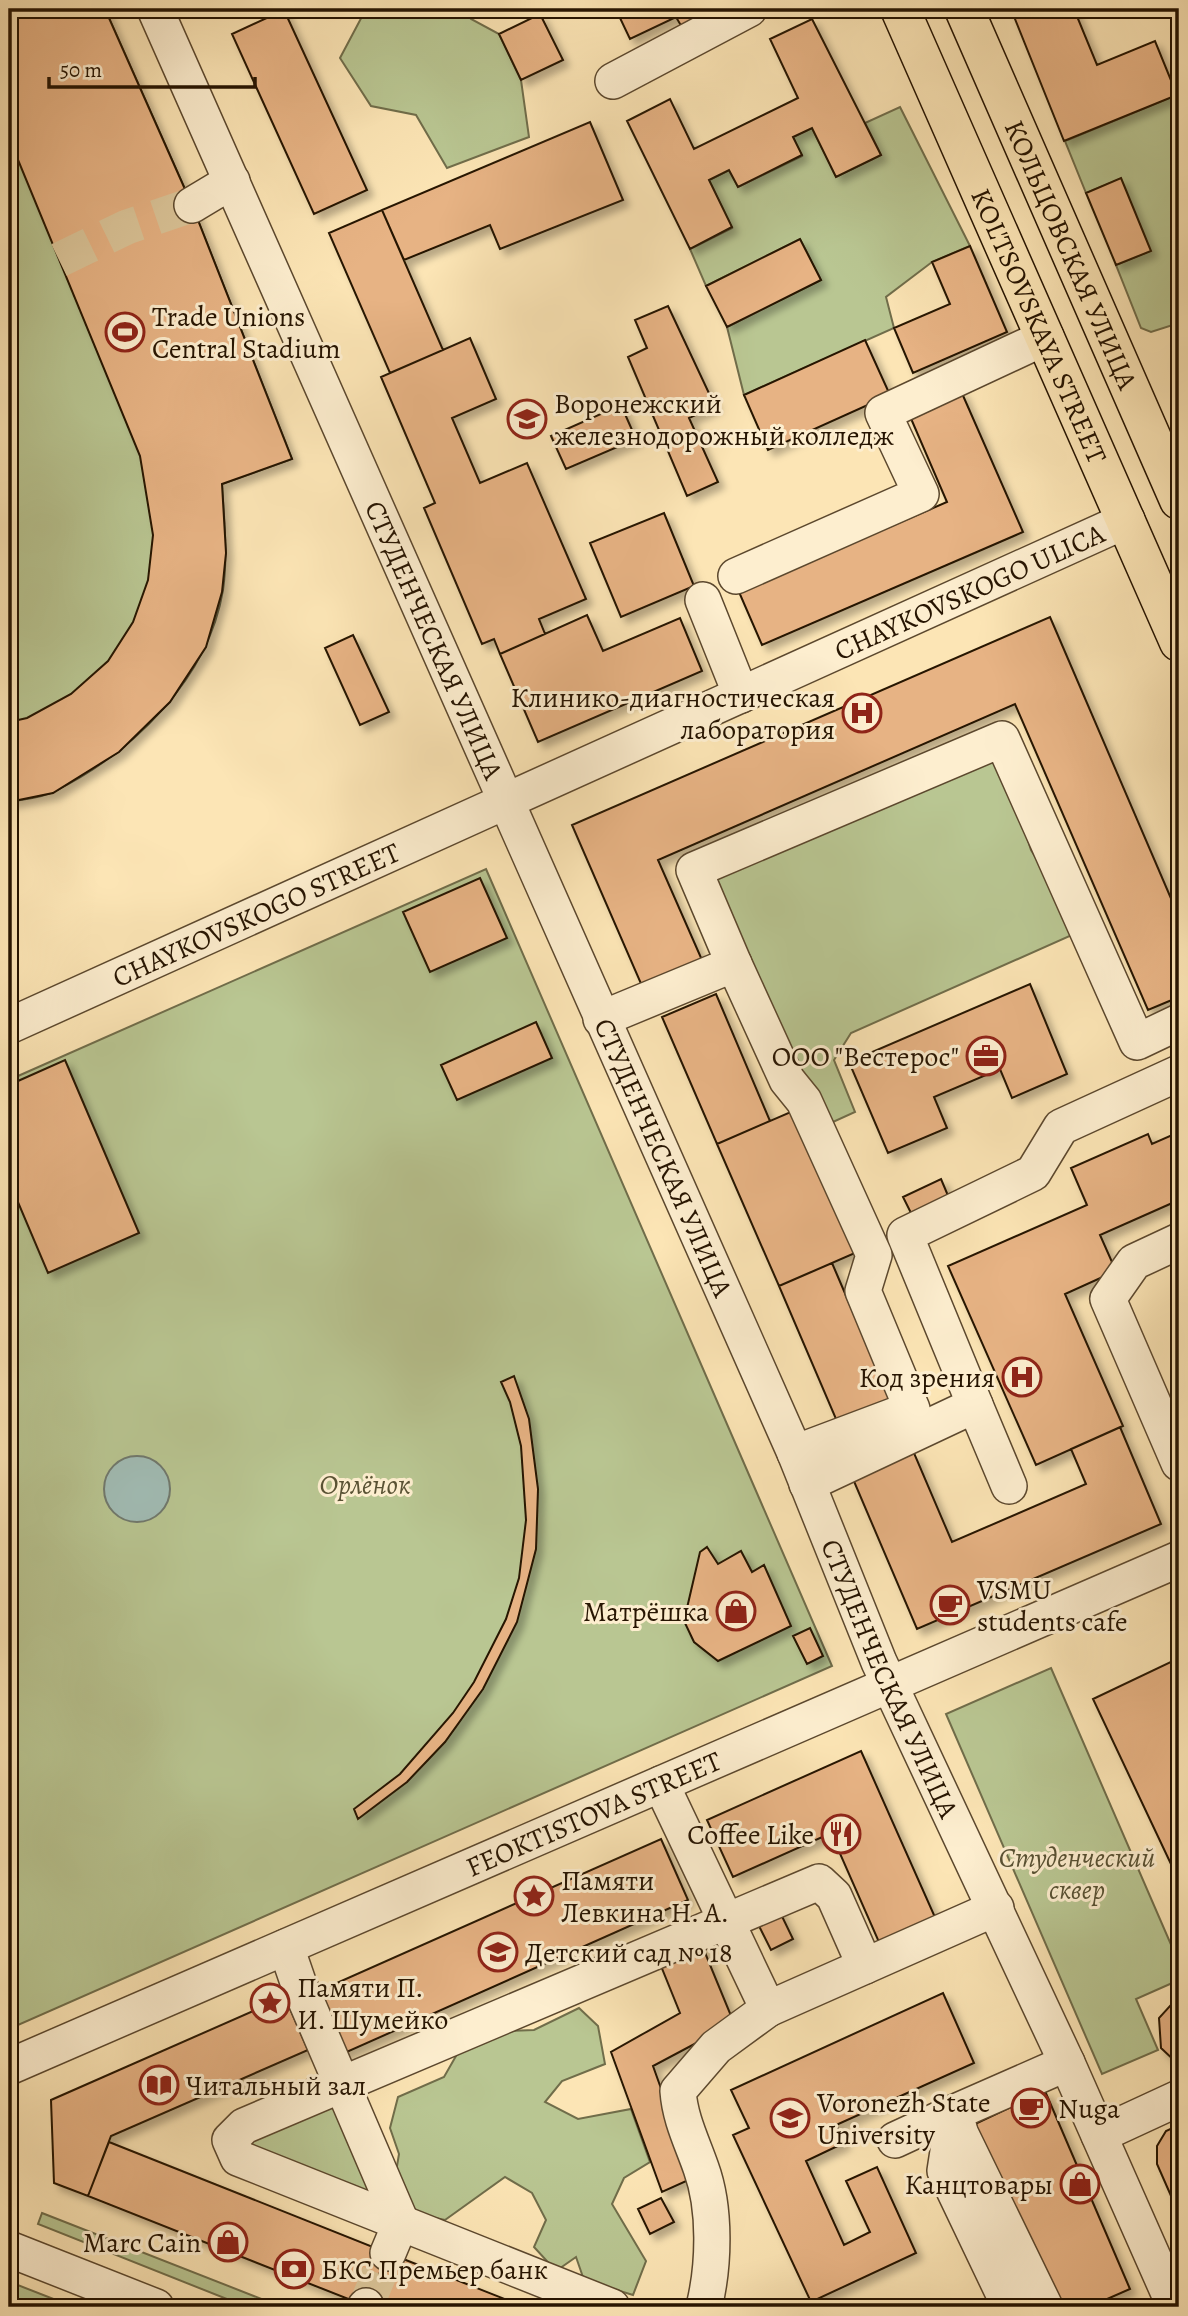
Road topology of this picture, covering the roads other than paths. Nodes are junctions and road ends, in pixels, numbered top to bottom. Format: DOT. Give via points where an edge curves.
graph roads {
  1 [pos="155,9"];
  2 [pos="749,9"];
  3 [pos="900,9"];
  4 [pos="964,9"];
  5 [pos="613,81"];
  6 [pos="232,181"];
  7 [pos="192,205"];
  8 [pos="1046,337"];
  9 [pos="1179,493"];
  10 [pos="1127,520"];
  11 [pos="736,576"];
  12 [pos="703,600"];
  13 [pos="1179,642"];
  14 [pos="741,695"];
  15 [pos="505,803"];
  16 [pos="734,964"];
  17 [pos="601,1019"];
  18 [pos="1179,1022"];
  19 [pos="9,1027"];
  20 [pos="1179,1073"];
  21 [pos="1179,1241"];
  22 [pos="975,1405"];
  23 [pos="1179,1463"];
  24 [pos="801,1469"];
  25 [pos="1009,1486"];
  26 [pos="1179,1559"];
  27 [pos="892,1684"];
  28 [pos="661,1784"];
  29 [pos="996,1908"];
  30 [pos="728,1922"];
  31 [pos="286,1947"];
  32 [pos="865,1966"];
  33 [pos="768,2009"];
  34 [pos="1067,2063"];
  35 [pos="9,2067"];
  36 [pos="344,2086"];
  37 [pos="1179,2098"];
  38 [pos="955,2121"];
  39 [pos="1099,2135"];
  40 [pos="895,2140"];
  41 [pos="395,2237"];
  42 [pos="9,2249"];
  43 [pos="1165,2304"];
  44 [pos="156,2307"];
  45 [pos="612,2307"];
  46 [pos="704,2307"];
  47 [pos="1010,2307"];
  48 [pos="1045,2307"];
  1 -- 6 [label="street, СТУДЕНЧЕСКАЯ УЛИЦА"];
  2 -- 5 [label="street"];
  3 -- 8 [label="main road, KOL'TSOVSKAYA STREET"];
  4 -- 9 [label="main road, КОЛЬЦОВСКАЯ УЛИЦА"];
  6 -- 7 [label="street"];
  6 -- 15 [label="street, СТУДЕНЧЕСКАЯ УЛИЦА"];
  8 -- 10 [label="main road, KOL'TSOVSKAYA STREET"];
  8 -- 11 [label="street" via="883,413 921,494"];
  10 -- 13 [label="main road, KOL'TSOVSKAYA STREET"];
  10 -- 14 [label="street, CHAYKOVSKOGO ULICA"];
  12 -- 14 [label="street"];
  14 -- 15 [label="street, CHAYKOVSKOGO ULICA"];
  15 -- 17 [label="street, СТУДЕНЧЕСКАЯ УЛИЦА"];
  15 -- 19 [label="street, CHAYKOVSKOGO STREET"];
  16 -- 17 [label="street"];
  16 -- 18 [label="street" via="694,870 1002,739 1137,1042"];
  16 -- 24 [label="street" via="787,1080 804,1101 874,1255 863,1291 912,1409"];
  17 -- 24 [label="street, СТУДЕНЧЕСКАЯ УЛИЦА"];
  20 -- 22 [label="street" via="1061,1127 1033,1173 905,1235"];
  21 -- 23 [label="street" via="1134,1262 1108,1298"];
  22 -- 24 [label="street"];
  22 -- 25 [label="street"];
  24 -- 27 [label="street, СТУДЕНЧЕСКАЯ УЛИЦА"];
  26 -- 27 [label="street, FEOKTISTOVA STREET"];
  27 -- 28 [label="street, FEOKTISTOVA STREET"];
  27 -- 29 [label="street, СТУДЕНЧЕСКАЯ УЛИЦА"];
  28 -- 30 [label="street"];
  28 -- 31 [label="street, FEOKTISTOVA STREET"];
  29 -- 32 [label="street"];
  29 -- 34 [label="street, СТУДЕНЧЕСКАЯ УЛИЦА"];
  30 -- 32 [label="street" via="819,1882 834,1896"];
  30 -- 33 [label="street"];
  30 -- 36 [label="street"];
  31 -- 35 [label="street, FEOKTISTOVA STREET"];
  31 -- 36 [label="street"];
  32 -- 33 [label="street"];
  33 -- 46 [label="street" via="716,2047 678,2091 679,2112 703,2171 709,2210 709,2285"];
  34 -- 38 [label="street"];
  34 -- 39 [label="street, СТУДЕНЧЕСКАЯ УЛИЦА"];
  36 -- 41 [label="street"];
  36 -- 41 [label="street" via="244,2126 230,2140 238,2158"];
  37 -- 39 [label="street"];
  38 -- 40 [label="street"];
  38 -- 47 [label="street" via="945,2171"];
  38 -- 48 [label="street"];
  39 -- 43 [label="street, СТУДЕНЧЕСКАЯ УЛИЦА"];
  41 -- 45 [label="street"];
  42 -- 44 [label="street"];
}
